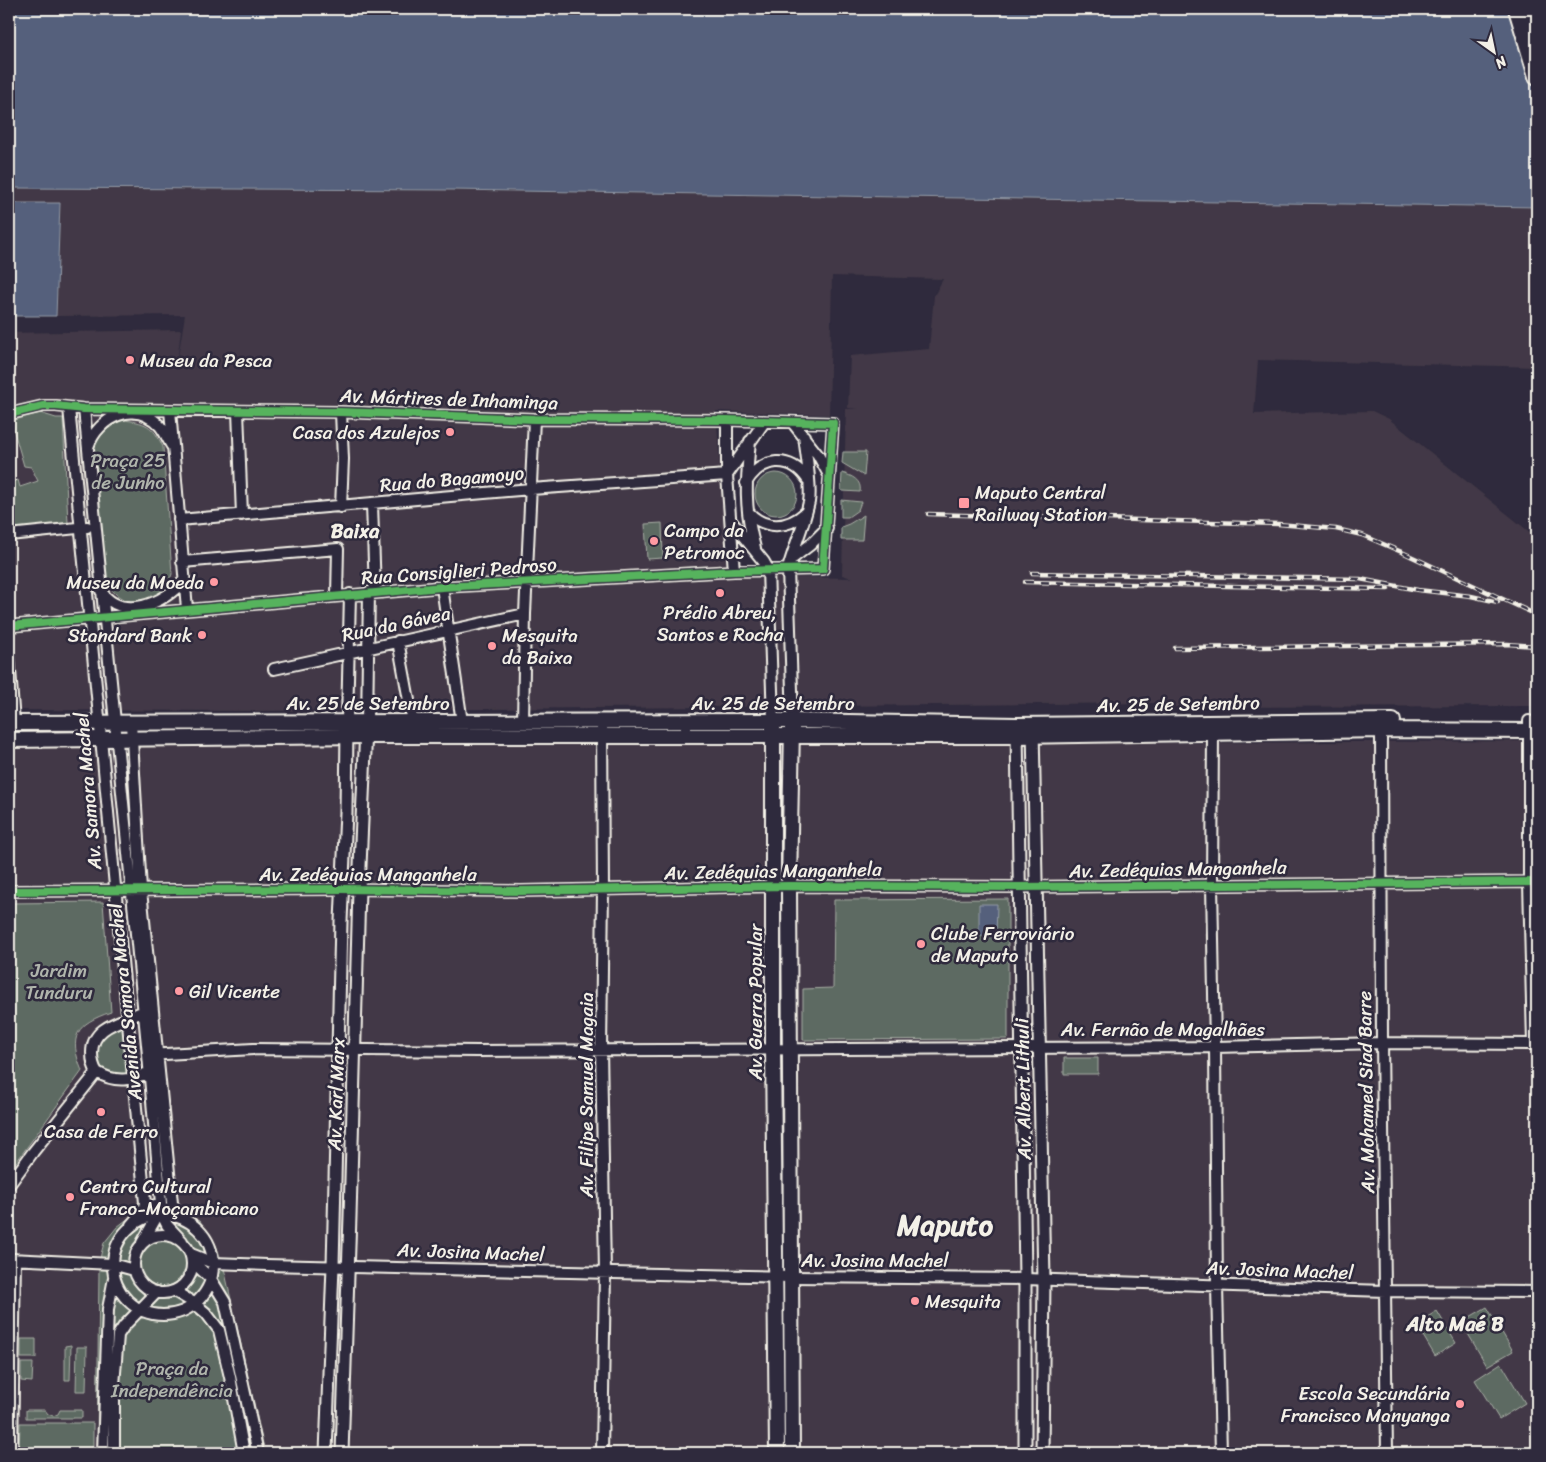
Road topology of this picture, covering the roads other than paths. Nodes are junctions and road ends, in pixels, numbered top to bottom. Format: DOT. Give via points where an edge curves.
graph roads {
  1 [pos="1517,9"];
  2 [pos="1531,9"];
  3 [pos="1537,31"];
  4 [pos="1537,76"];
  5 [pos="69,408"];
  6 [pos="84,409"];
  7 [pos="170,410"];
  8 [pos="238,411"];
  9 [pos="341,412"];
  10 [pos="9,414"];
  11 [pos="534,419"];
  12 [pos="727,420"];
  13 [pos="765,421"];
  14 [pos="792,422"];
  15 [pos="804,436"];
  16 [pos="750,440"];
  17 [pos="174,449"];
  18 [pos="87,456"];
  19 [pos="727,475"];
  20 [pos="830,476"];
  21 [pos="808,481"];
  22 [pos="746,484"];
  23 [pos="531,489"];
  24 [pos="372,504"];
  25 [pos="342,507"];
  26 [pos="748,512"];
  27 [pos="806,512"];
  28 [pos="242,515"];
  29 [pos="180,520"];
  30 [pos="731,521"];
  31 [pos="94,527"];
  32 [pos="81,528"];
  33 [pos="827,528"];
  34 [pos="9,535"];
  35 [pos="757,555"];
  36 [pos="793,558"];
  37 [pos="182,562"];
  38 [pos="768,569"];
  39 [pos="788,569"];
  40 [pos="734,571"];
  41 [pos="184,580"];
  42 [pos="528,583"];
  43 [pos="442,587"];
  44 [pos="101,590"];
  45 [pos="372,592"];
  46 [pos="350,594"];
  47 [pos="337,595"];
  48 [pos="187,609"];
  49 [pos="525,614"];
  50 [pos="104,617"];
  51 [pos="89,618"];
  52 [pos="9,626"];
  53 [pos="449,630"];
  54 [pos="398,641"];
  55 [pos="369,648"];
  56 [pos="349,652"];
  57 [pos="9,656"];
  58 [pos="274,669"];
  59 [pos="773,721"];
  60 [pos="793,721"];
  61 [pos="348,722"];
  62 [pos="367,722"];
  63 [pos="413,722"];
  64 [pos="462,722"];
  65 [pos="523,722"];
  66 [pos="602,722"];
  67 [pos="11,723"];
  68 [pos="108,723"];
  69 [pos="131,723"];
  70 [pos="1533,726"];
  71 [pos="1017,730"];
  72 [pos="1033,730"];
  73 [pos="1381,730"];
  74 [pos="1213,733"];
  75 [pos="366,736"];
  76 [pos="602,736"];
  77 [pos="773,736"];
  78 [pos="792,736"];
  79 [pos="347,737"];
  80 [pos="109,739"];
  81 [pos="132,739"];
  82 [pos="9,740"];
  83 [pos="1533,882"];
  84 [pos="1382,883"];
  85 [pos="1212,885"];
  86 [pos="789,886"];
  87 [pos="1038,886"];
  88 [pos="773,887"];
  89 [pos="1019,887"];
  90 [pos="342,889"];
  91 [pos="359,890"];
  92 [pos="603,890"];
  93 [pos="128,891"];
  94 [pos="9,892"];
  95 [pos="142,1012"];
  96 [pos="129,1018"];
  97 [pos="1382,1043"];
  98 [pos="1535,1044"];
  99 [pos="1039,1047"];
  100 [pos="1215,1047"];
  101 [pos="1021,1048"];
  102 [pos="355,1049"];
  103 [pos="601,1049"];
  104 [pos="773,1049"];
  105 [pos="789,1049"];
  106 [pos="338,1050"];
  107 [pos="153,1054"];
  108 [pos="97,1072"];
  109 [pos="147,1073"];
  110 [pos="134,1078"];
  111 [pos="9,1185"];
  112 [pos="159,1215"];
  113 [pos="183,1219"];
  114 [pos="131,1225"];
  115 [pos="182,1241"];
  116 [pos="142,1243"];
  117 [pos="191,1258"];
  118 [pos="12,1259"];
  119 [pos="213,1263"];
  120 [pos="112,1264"];
  121 [pos="333,1266"];
  122 [pos="349,1266"];
  123 [pos="134,1270"];
  124 [pos="605,1273"];
  125 [pos="783,1277"];
  126 [pos="114,1278"];
  127 [pos="211,1279"];
  128 [pos="1025,1279"];
  129 [pos="1044,1280"];
  130 [pos="1217,1286"];
  131 [pos="174,1291"];
  132 [pos="1385,1291"];
  133 [pos="157,1292"];
  134 [pos="1537,1292"];
  135 [pos="194,1303"];
  136 [pos="140,1310"];
  137 [pos="107,1331"];
  138 [pos="118,1335"];
  139 [pos="12,1453"];
  140 [pos="103,1453"];
  141 [pos="114,1453"];
  142 [pos="244,1453"];
  143 [pos="258,1453"];
  144 [pos="326,1453"];
  145 [pos="342,1453"];
  146 [pos="602,1453"];
  147 [pos="777,1453"];
  148 [pos="792,1453"];
  149 [pos="1026,1453"];
  150 [pos="1042,1453"];
  151 [pos="1221,1453"];
  152 [pos="1387,1453"];
  1 -- 4 [label="highway"];
  2 -- 3 [label="highway"];
  5 -- 6 [label="street"];
  5 -- 10 [label="street" via="43,406"];
  5 -- 32 [label="street, Av. Samora Machel"];
  6 -- 7 [label="street"];
  6 -- 18 [label="street"];
  7 -- 8 [label="street, Av. Mártires de Inhaminga"];
  7 -- 17 [label="street"];
  8 -- 9 [label="street, Av. Mártires de Inhaminga"];
  8 -- 28 [label="street"];
  9 -- 11 [label="street, Av. Mártires de Inhaminga"];
  9 -- 25 [label="street"];
  11 -- 12 [label="street, Av. Mártires de Inhaminga"];
  11 -- 23 [label="street"];
  12 -- 13 [label="street, Av. Mártires de Inhaminga"];
  12 -- 19 [label="street"];
  13 -- 14 [label="street, Av. Mártires de Inhaminga"];
  13 -- 16 [label="street"];
  14 -- 15 [label="street"];
  14 -- 20 [label="street, Av. Mártires de Inhaminga" via="833,423"];
  15 -- 20 [label="street"];
  15 -- 21 [label="street, Av. Guerra Popular"];
  16 -- 19 [label="street"];
  16 -- 22 [label="street"];
  17 -- 18 [label="street" via="159,426 140,414 128,413 101,425 88,446"];
  17 -- 29 [label="street"];
  18 -- 31 [label="street"];
  19 -- 23 [label="street, Rua do Bagamoyo"];
  19 -- 30 [label="street"];
  20 -- 33 [label="street"];
  21 -- 22 [label="street" via="794,466 772,462 760,467"];
  21 -- 27 [label="street, Av. Guerra Popular"];
  22 -- 26 [label="street"];
  23 -- 24 [label="street, Rua do Bagamoyo"];
  23 -- 42 [label="street"];
  24 -- 25 [label="street, Rua do Bagamoyo"];
  24 -- 45 [label="street"];
  25 -- 28 [label="street, Rua do Bagamoyo"];
  26 -- 27 [label="street" via="757,521 776,526 788,524"];
  26 -- 35 [label="street"];
  27 -- 36 [label="street, Av. Guerra Popular"];
  28 -- 29 [label="street, Rua do Bagamoyo"];
  29 -- 37 [label="street"];
  30 -- 35 [label="street"];
  30 -- 40 [label="street"];
  31 -- 32 [label="street"];
  31 -- 44 [label="street"];
  32 -- 34 [label="street"];
  32 -- 51 [label="street, Av. Samora Machel"];
  33 -- 36 [label="street, Av. Guerra Popular"];
  33 -- 39 [label="street, Rua Consiglieri Pedroso" via="823,569"];
  35 -- 38 [label="street"];
  36 -- 39 [label="street, Av. Guerra Popular"];
  37 -- 41 [label="street"];
  37 -- 47 [label="street" via="338,548"];
  38 -- 39 [label="street, Rua Consiglieri Pedroso"];
  38 -- 40 [label="street, Rua Consiglieri Pedroso"];
  38 -- 59 [label="street, Av. Guerra Popular"];
  39 -- 60 [label="street, Av. Guerra Popular"];
  40 -- 42 [label="street, Rua Consiglieri Pedroso"];
  41 -- 44 [label="street" via="167,597 138,606 115,605"];
  41 -- 48 [label="street"];
  42 -- 43 [label="street, Rua Consiglieri Pedroso"];
  42 -- 49 [label="street"];
  43 -- 45 [label="street, Rua Consiglieri Pedroso"];
  43 -- 53 [label="street"];
  44 -- 50 [label="street"];
  45 -- 46 [label="street, Rua Consiglieri Pedroso"];
  45 -- 55 [label="street"];
  46 -- 47 [label="street, Rua Consiglieri Pedroso"];
  46 -- 56 [label="street"];
  47 -- 48 [label="street, Rua Consiglieri Pedroso"];
  48 -- 50 [label="street"];
  49 -- 53 [label="street, Rua da Gávea"];
  49 -- 65 [label="street"];
  50 -- 51 [label="street"];
  50 -- 68 [label="street, Av. Samora Machel"];
  51 -- 52 [label="street"];
  51 -- 68 [label="street, Av. Samora Machel"];
  53 -- 54 [label="street, Rua da Gávea"];
  53 -- 64 [label="street"];
  54 -- 55 [label="street, Rua da Gávea"];
  54 -- 63 [label="street"];
  55 -- 56 [label="street, Rua da Gávea"];
  55 -- 62 [label="street"];
  56 -- 58 [label="street, Rua da Gávea"];
  56 -- 61 [label="street"];
  57 -- 67 [label="street"];
  59 -- 60 [label="main road, Av. 25 de Setembro"];
  59 -- 66 [label="main road, Av. 25 de Setembro"];
  59 -- 77 [label="main road, Av. Guerra Popular"];
  60 -- 71 [label="main road, Av. 25 de Setembro"];
  60 -- 78 [label="main road, Av. Guerra Popular"];
  61 -- 62 [label="main road, Av. 25 de Setembro"];
  61 -- 69 [label="main road, Av. 25 de Setembro"];
  61 -- 79 [label="street, Av. Karl Marx"];
  62 -- 63 [label="main road, Av. 25 de Setembro"];
  62 -- 75 [label="street, Av. Karl Marx"];
  63 -- 64 [label="main road, Av. 25 de Setembro"];
  64 -- 65 [label="main road, Av. 25 de Setembro"];
  65 -- 66 [label="main road, Av. 25 de Setembro"];
  66 -- 76 [label="street, Av. Filipe Samuel Magaia"];
  67 -- 68 [label="main road, Av. 25 de Setembro"];
  68 -- 69 [label="main road, Av. 25 de Setembro"];
  68 -- 80 [label="street, Avenida Samora Machel"];
  68 -- 80 [label="street, Av. Samora Machel"];
  69 -- 81 [label="street, Av. Samora Machel"];
  70 -- 72 [label="main road, Av. 25 de Setembro" via="1376,721"];
  70 -- 73 [label="main road, Av. 25 de Setembro"];
  70 -- 83 [label="street"];
  71 -- 72 [label="main road, Av. 25 de Setembro"];
  71 -- 78 [label="main road, Av. 25 de Setembro"];
  71 -- 89 [label="street, Av. Albert Lithuli"];
  72 -- 74 [label="main road, Av. 25 de Setembro"];
  72 -- 87 [label="street, Av. Albert Lithuli"];
  73 -- 74 [label="main road, Av. 25 de Setembro"];
  73 -- 84 [label="street, Av. Mohamed Siad Barre"];
  74 -- 85 [label="street"];
  75 -- 76 [label="main road, Av. 25 de Setembro"];
  75 -- 79 [label="main road, Av. 25 de Setembro"];
  75 -- 91 [label="street, Av. Karl Marx"];
  76 -- 77 [label="main road, Av. 25 de Setembro"];
  76 -- 92 [label="street, Av. Filipe Samuel Magaia"];
  77 -- 78 [label="main road, Av. 25 de Setembro"];
  77 -- 88 [label="main road, Av. Guerra Popular"];
  78 -- 86 [label="main road, Av. Guerra Popular"];
  79 -- 81 [label="main road, Av. 25 de Setembro"];
  79 -- 90 [label="street, Av. Karl Marx"];
  80 -- 81 [label="main road, Av. 25 de Setembro"];
  80 -- 82 [label="main road, Av. 25 de Setembro"];
  80 -- 93 [label="street, Avenida Samora Machel"];
  80 -- 93 [label="street, Av. Samora Machel"];
  81 -- 93 [label="street, Av. Samora Machel"];
  83 -- 84 [label="street, Av. Zedéquias Manganhela"];
  83 -- 98 [label="street"];
  84 -- 85 [label="street, Av. Zedéquias Manganhela"];
  84 -- 97 [label="street, Av. Mohamed Siad Barre"];
  85 -- 87 [label="street, Av. Zedéquias Manganhela"];
  85 -- 100 [label="street"];
  86 -- 88 [label="street, Av. Zedéquias Manganhela"];
  86 -- 89 [label="street, Av. Zedéquias Manganhela"];
  86 -- 105 [label="main road, Av. Guerra Popular"];
  87 -- 89 [label="street, Av. Zedéquias Manganhela"];
  87 -- 99 [label="street, Av. Albert Lithuli"];
  88 -- 92 [label="street, Av. Zedéquias Manganhela"];
  88 -- 104 [label="main road, Av. Guerra Popular"];
  89 -- 101 [label="street, Av. Albert Lithuli"];
  90 -- 91 [label="street, Av. Zedéquias Manganhela"];
  90 -- 93 [label="street, Av. Zedéquias Manganhela"];
  90 -- 106 [label="street, Av. Karl Marx"];
  91 -- 92 [label="street, Av. Zedéquias Manganhela"];
  91 -- 102 [label="street, Av. Karl Marx"];
  92 -- 103 [label="street, Av. Filipe Samuel Magaia"];
  93 -- 94 [label="street, Av. Zedéquias Manganhela"];
  93 -- 95 [label="street, Av. Samora Machel"];
  93 -- 96 [label="street, Av. Samora Machel"];
  93 -- 107 [label="street, Av. Samora Machel"];
  95 -- 96 [label="street"];
  95 -- 107 [label="street, Avenida Samora Machel"];
  95 -- 109 [label="street, Av. Samora Machel"];
  96 -- 108 [label="street" via="96,1035 92,1043 92,1060"];
  96 -- 110 [label="street, Av. Samora Machel"];
  97 -- 98 [label="street, Av. Fernão de Magalhães"];
  97 -- 100 [label="street, Av. Fernão de Magalhães"];
  97 -- 132 [label="street, Av. Mohamed Siad Barre"];
  99 -- 100 [label="street, Av. Fernão de Magalhães"];
  99 -- 101 [label="street, Av. Fernão de Magalhães"];
  99 -- 129 [label="street, Av. Albert Lithuli"];
  100 -- 130 [label="street"];
  101 -- 105 [label="street, Av. Fernão de Magalhães"];
  101 -- 128 [label="street, Av. Albert Lithuli"];
  102 -- 103 [label="street"];
  102 -- 106 [label="street"];
  102 -- 122 [label="street, Av. Karl Marx"];
  103 -- 104 [label="street"];
  103 -- 124 [label="street, Av. Filipe Samuel Magaia"];
  104 -- 105 [label="street, Av. Fernão de Magalhães"];
  104 -- 125 [label="main road, Av. Guerra Popular"];
  105 -- 125 [label="main road, Av. Guerra Popular"];
  106 -- 107 [label="street" via="253,1049"];
  106 -- 121 [label="street, Av. Karl Marx"];
  107 -- 109 [label="street, Avenida Samora Machel"];
  107 -- 113 [label="street, Av. Samora Machel" via="172,1203"];
  108 -- 110 [label="street" via="114,1080"];
  108 -- 111 [label="street"];
  109 -- 110 [label="street"];
  109 -- 112 [label="street, Av. Samora Machel"];
  110 -- 114 [label="street, Av. Samora Machel" via="145,1202 143,1211"];
  112 -- 113 [label="street"];
  112 -- 114 [label="street" via="143,1218"];
  112 -- 115 [label="street"];
  112 -- 116 [label="street"];
  113 -- 119 [label="street" via="201,1232"];
  114 -- 120 [label="street" via="114,1250"];
  115 -- 116 [label="street" via="166,1234"];
  115 -- 117 [label="street"];
  116 -- 123 [label="street" via="136,1251"];
  117 -- 119 [label="street, Av. Josina Machel"];
  117 -- 127 [label="street"];
  117 -- 131 [label="street" via="188,1279"];
  118 -- 120 [label="street"];
  118 -- 139 [label="street"];
  119 -- 121 [label="street, Av. Josina Machel"];
  119 -- 127 [label="street"];
  120 -- 123 [label="street"];
  120 -- 126 [label="street"];
  121 -- 122 [label="street, Av. Josina Machel"];
  121 -- 144 [label="street, Av. Karl Marx"];
  122 -- 124 [label="street, Av. Josina Machel"];
  122 -- 145 [label="street, Av. Karl Marx"];
  123 -- 133 [label="street" via="142,1284"];
  124 -- 125 [label="street, Av. Josina Machel"];
  124 -- 146 [label="street, Av. Filipe Samuel Magaia"];
  125 -- 128 [label="street, Av. Josina Machel"];
  125 -- 147 [label="main road, Av. Guerra Popular"];
  125 -- 148 [label="main road, Av. Guerra Popular"];
  126 -- 136 [label="street" via="128,1302"];
  126 -- 137 [label="street"];
  127 -- 135 [label="street"];
  127 -- 143 [label="street" via="228,1311"];
  128 -- 129 [label="street, Av. Josina Machel"];
  128 -- 149 [label="street, Av. Albert Lithuli"];
  129 -- 130 [label="street, Av. Josina Machel"];
  129 -- 150 [label="street, Av. Albert Lithuli"];
  130 -- 132 [label="street, Av. Josina Machel"];
  130 -- 151 [label="street"];
  131 -- 133 [label="street"];
  131 -- 135 [label="street"];
  132 -- 134 [label="street, Av. Josina Machel"];
  132 -- 152 [label="street, Av. Mohamed Siad Barre"];
  133 -- 136 [label="street"];
  135 -- 136 [label="street" via="168,1315"];
  135 -- 142 [label="street" via="214,1323 222,1338"];
  136 -- 138 [label="street"];
  137 -- 138 [label="street"];
  137 -- 140 [label="street"];
  138 -- 141 [label="street"];
}
